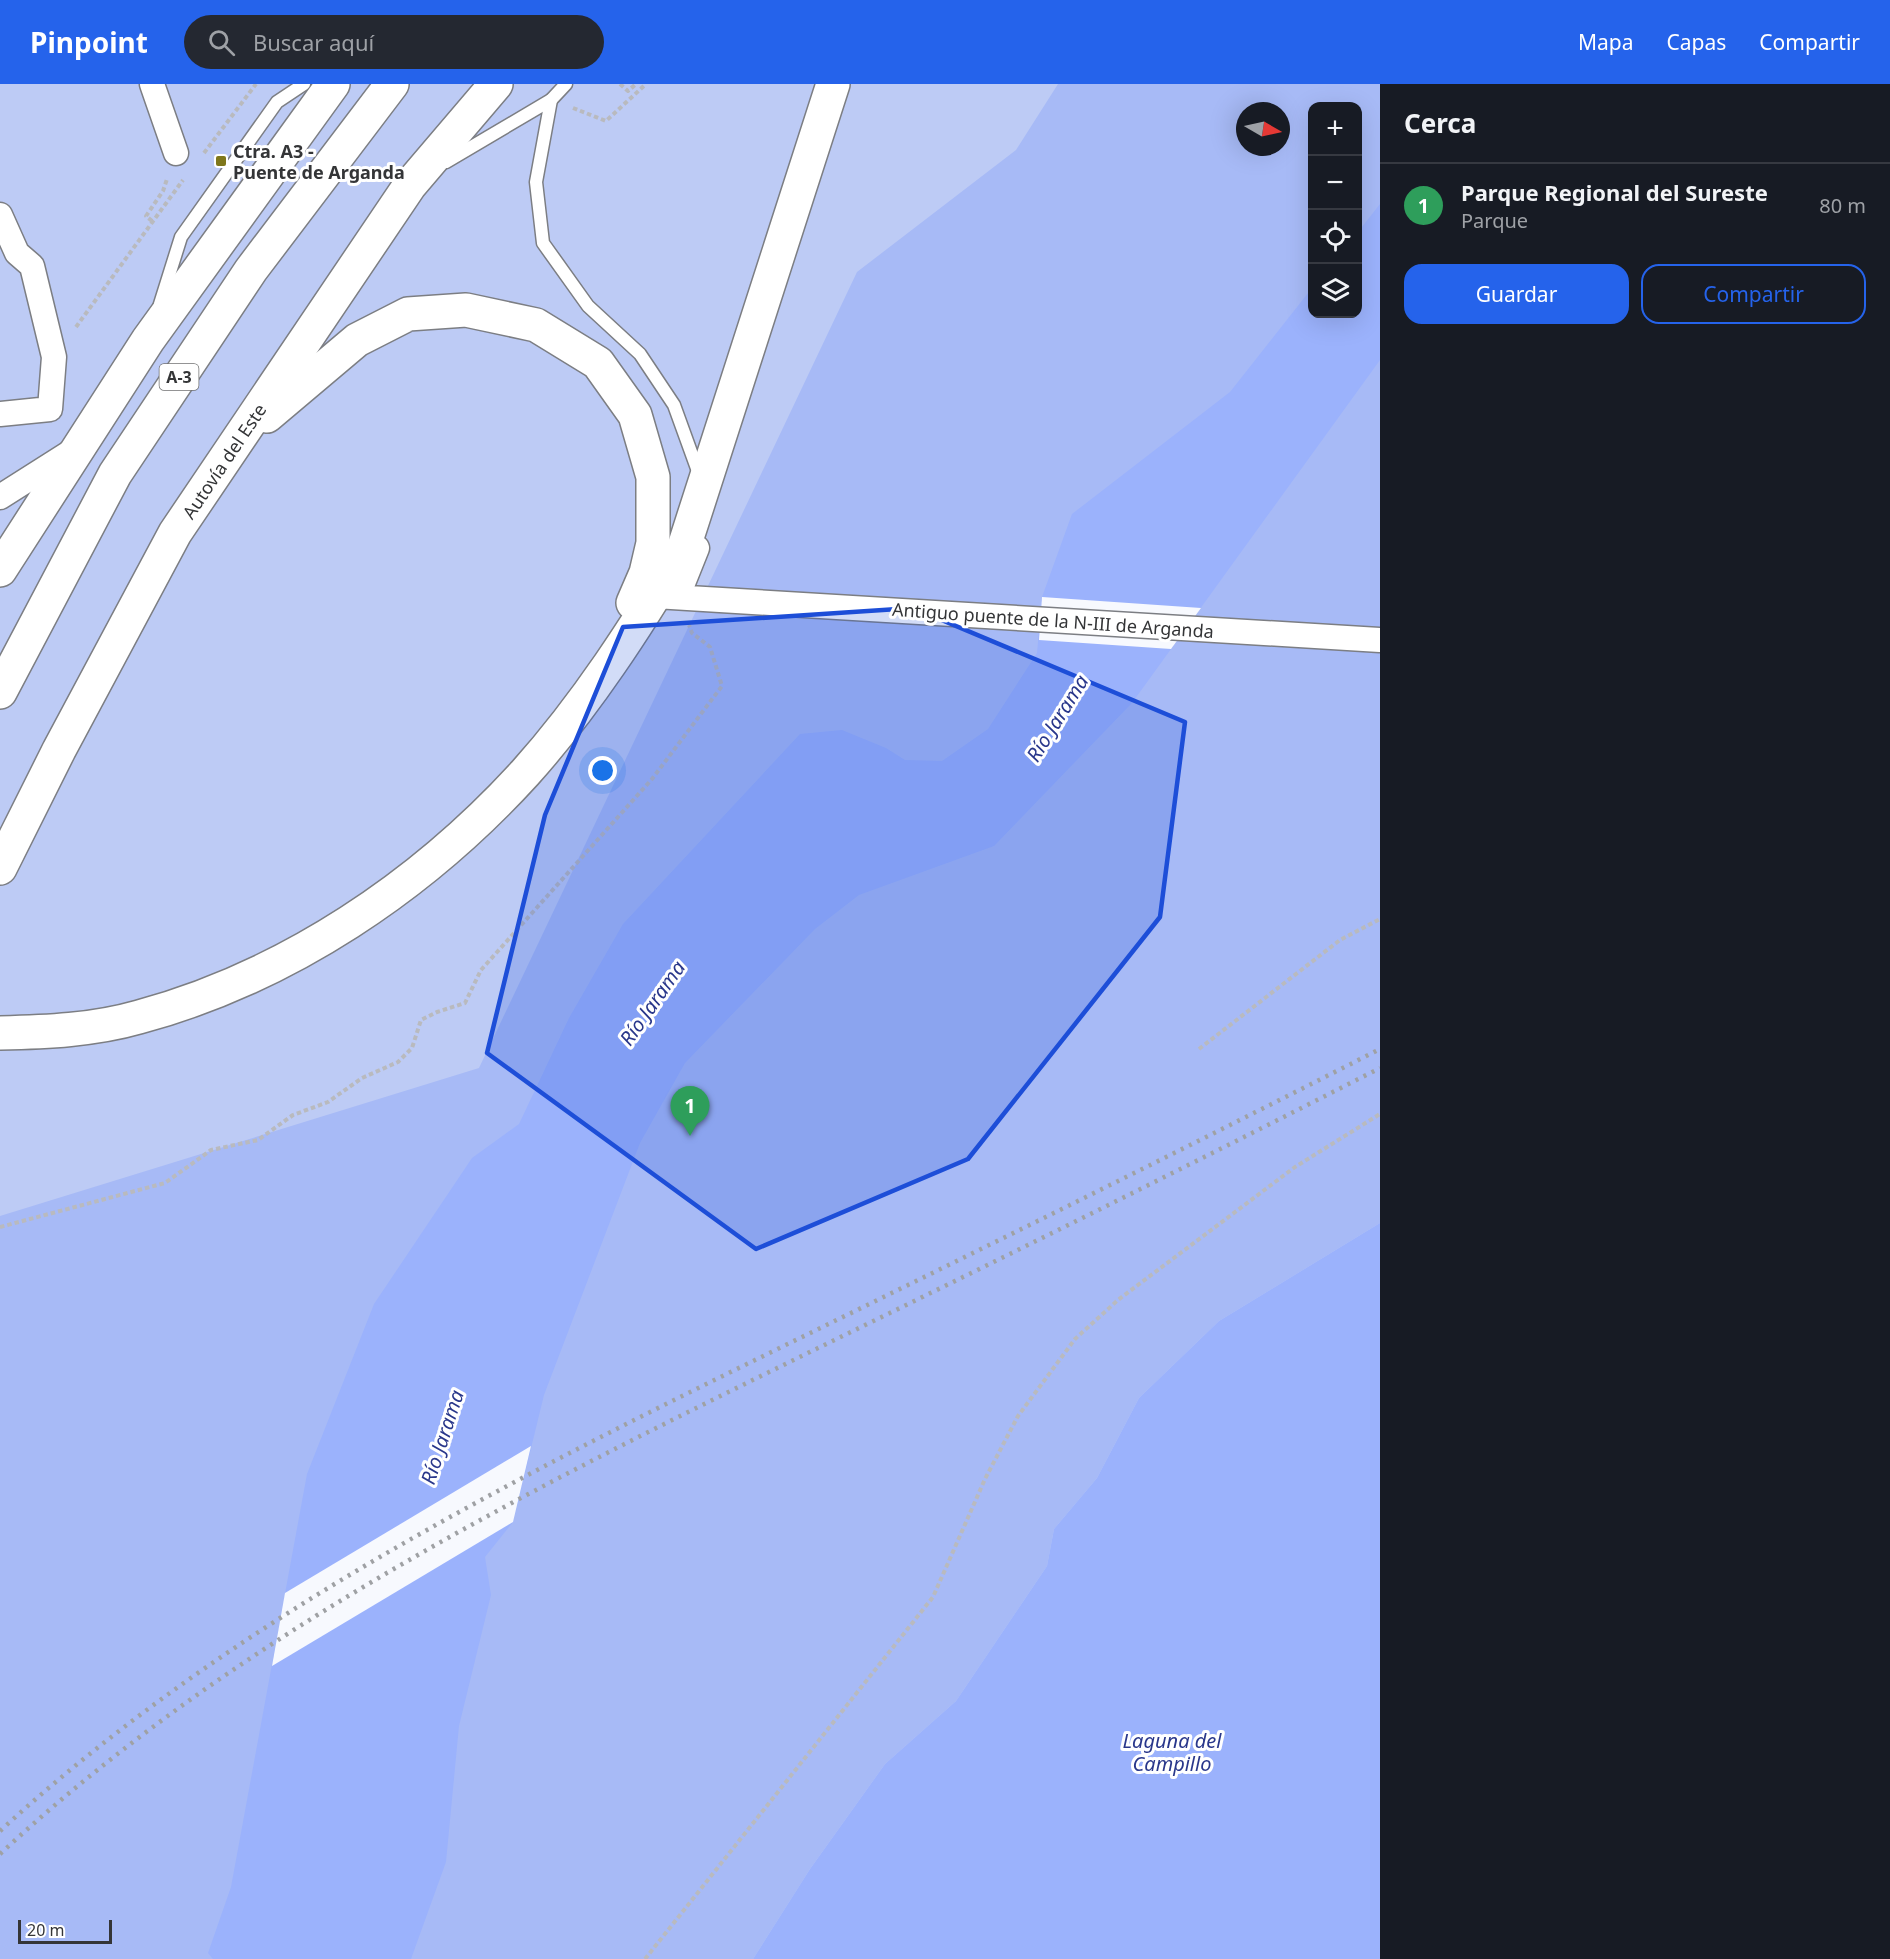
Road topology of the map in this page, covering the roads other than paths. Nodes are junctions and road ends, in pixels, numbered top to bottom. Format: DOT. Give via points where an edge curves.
graph roads {
  1 [pos="152,84"];
  2 [pos="304,84"];
  3 [pos="333,84"];
  4 [pos="392,84"];
  5 [pos="496,84"];
  6 [pos="566,84"];
  7 [pos="833,84"];
  8 [pos="551,100"];
  9 [pos="176,153"];
  10 [pos="410,185"];
  11 [pos="0,215"];
  12 [pos="8,254"];
  13 [pos="148,340"];
  14 [pos="0,414"];
  15 [pos="236,442"];
  16 [pos="83,444"];
  17 [pos="704,488"];
  18 [pos="3,494"];
  19 [pos="5,558"];
  20 [pos="643,602"];
  21 [pos="1380,640"];
  22 [pos="0,692"];
  23 [pos="0,868"];
  24 [pos="0,1033"];
  1 -- 9 [label="street"];
  2 -- 13 [label="lane" via="277,102 181,237"];
  3 -- 13 [label="highway"];
  4 -- 22 [label="highway, A-3" via="251,270 115,474"];
  5 -- 10 [label="highway, Autovía del Este"];
  6 -- 8 [label="lane"];
  7 -- 17 [label="highway"];
  8 -- 10 [label="lane"];
  8 -- 17 [label="lane" via="537,182 543,243 588,306 640,354 674,405"];
  10 -- 15 [label="highway, Autovía del Este"];
  11 -- 12 [label="street"];
  12 -- 14 [label="street" via="32,266 54,357 50,409"];
  13 -- 16 [label="highway"];
  15 -- 20 [label="highway" via="357,340 408,314 466,310 536,325 598,363 635,415 653,477 653,543"];
  15 -- 23 [label="highway, Autovía del Este" via="175,533"];
  16 -- 18 [label="street"];
  16 -- 19 [label="highway"];
  17 -- 20 [label="highway" via="684,547"];
  20 -- 21 [label="street, Antiguo puente de la N-III de Arganda" via="727,599"];
  20 -- 24 [label="highway" via="581,704 524,773 431,864 337,931 232,986 138,1018 57,1031"];
}
